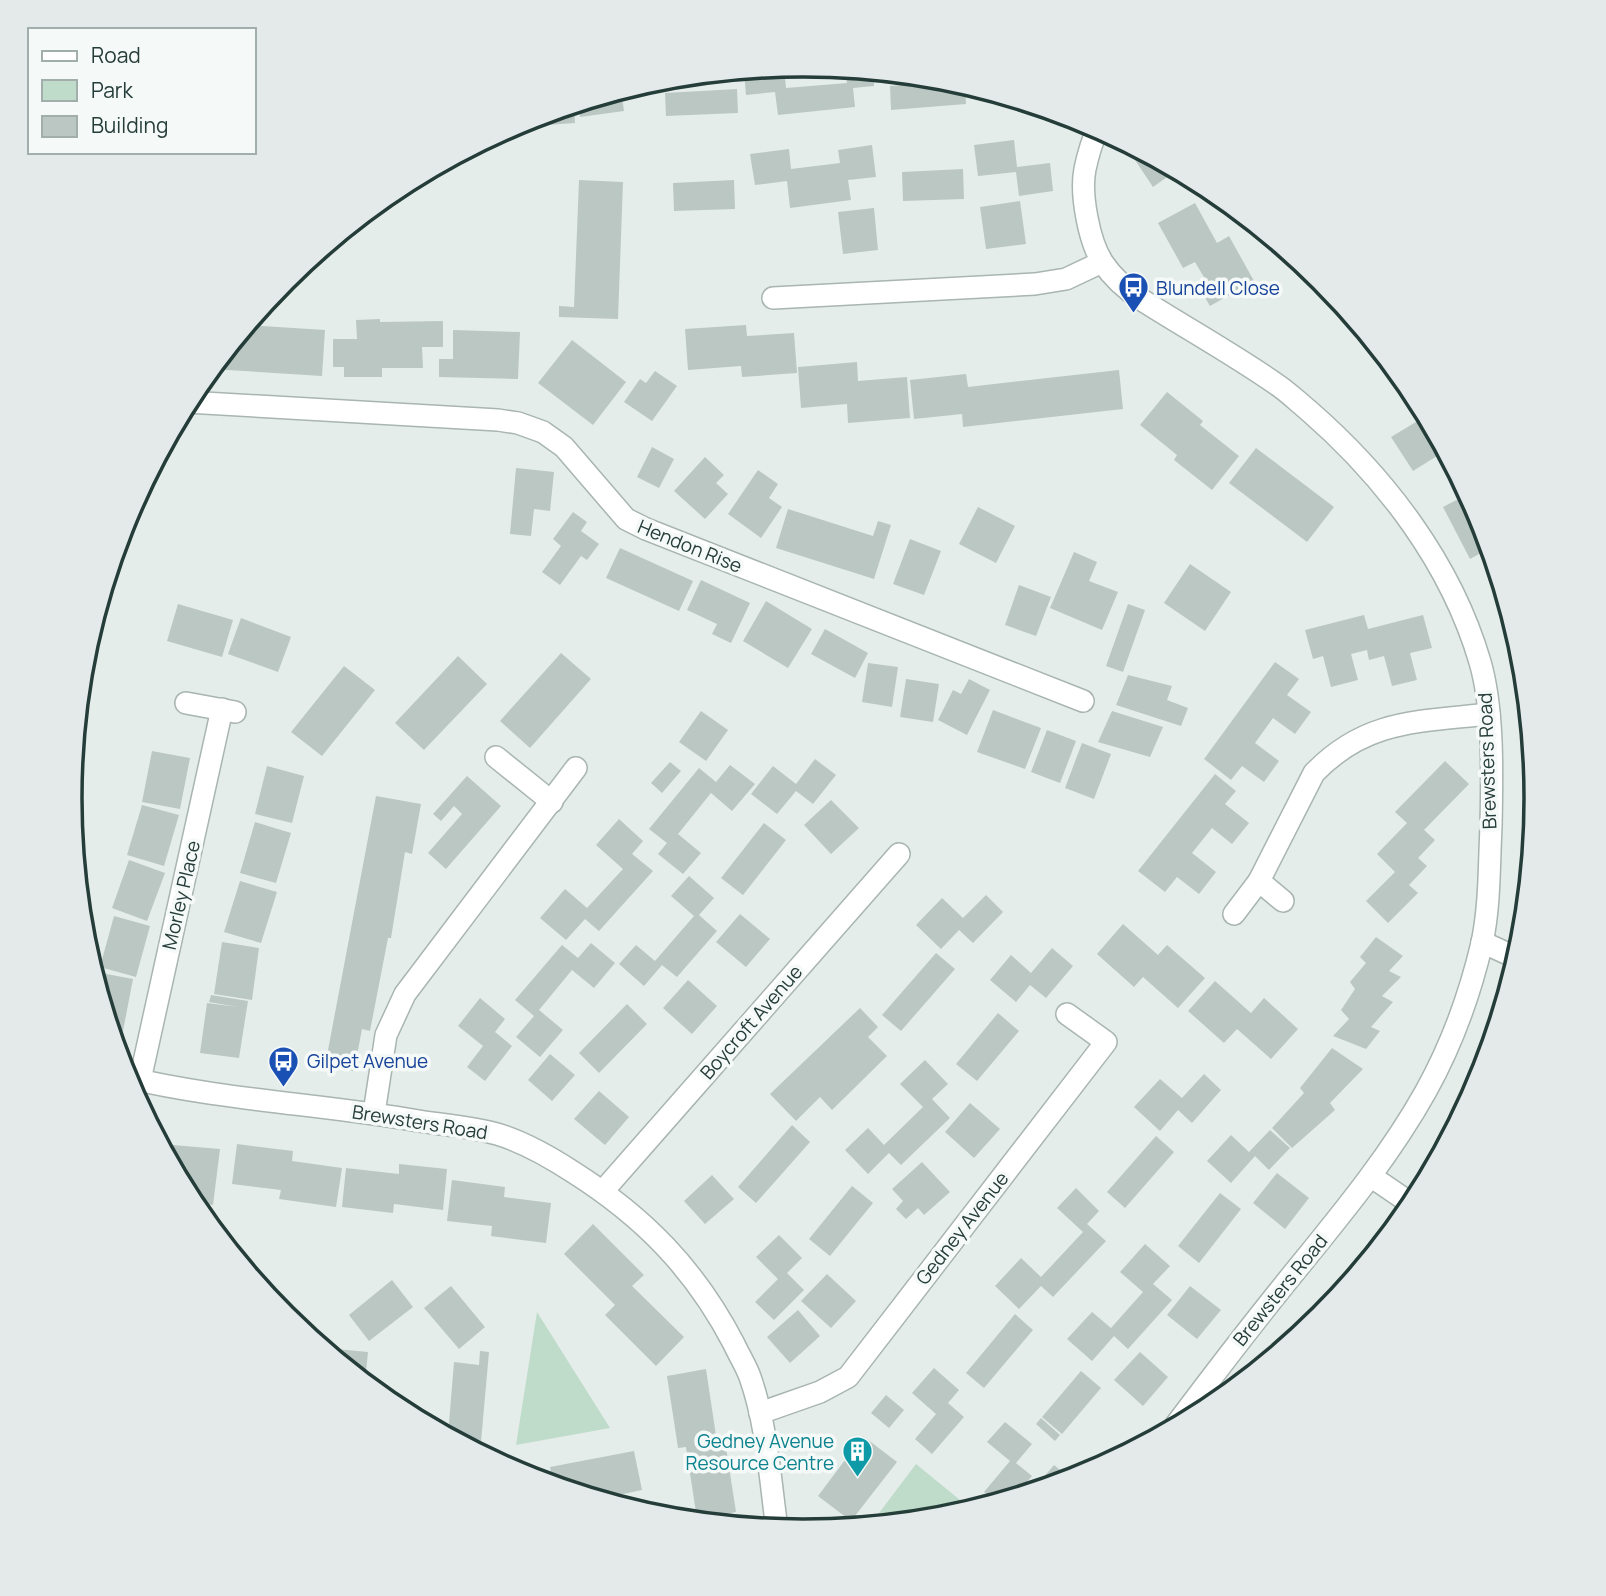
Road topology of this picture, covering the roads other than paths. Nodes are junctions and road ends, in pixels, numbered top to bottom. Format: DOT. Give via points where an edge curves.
graph roads {
  1 [pos="1095,139"];
  2 [pos="1102,262"];
  3 [pos="773,298"];
  4 [pos="200,403"];
  5 [pos="1083,701"];
  6 [pos="186,702"];
  7 [pos="1489,714"];
  8 [pos="496,757"];
  9 [pos="576,768"];
  10 [pos="552,802"];
  11 [pos="899,854"];
  12 [pos="1259,881"];
  13 [pos="1283,901"];
  14 [pos="1234,914"];
  15 [pos="1482,942"];
  16 [pos="1507,953"];
  17 [pos="1067,1014"];
  18 [pos="135,1068"];
  19 [pos="140,1081"];
  20 [pos="374,1113"];
  21 [pos="1372,1177"];
  22 [pos="603,1191"];
  23 [pos="1403,1198"];
  24 [pos="1190,1406"];
  25 [pos="760,1413"];
  26 [pos="775,1518"];
  1 -- 2 [label="street, Brewsters Road" via="1084,172 1085,202"];
  2 -- 3 [label="street" via="1066,279 1035,284"];
  2 -- 7 [label="street, Brewsters Road" via="1142,300 1278,385 1362,463 1407,516 1438,565 1480,663"];
  4 -- 5 [label="street, Hendon Rise" via="519,423 564,447 626,519 646,529"];
  6 -- 18 [label="street, Morley Place" via="230,711"];
  7 -- 12 [label="street" via="1390,726 1369,732 1327,759 1314,773"];
  7 -- 15 [label="street, Brewsters Road" via="1489,886"];
  8 -- 10 [label="street"];
  9 -- 10 [label="street"];
  10 -- 20 [label="street" via="405,994 386,1035"];
  11 -- 22 [label="street, Boycroft Avenue"];
  12 -- 13 [label="street"];
  12 -- 14 [label="street"];
  15 -- 16 [label="street"];
  15 -- 21 [label="street, Brewsters Road" via="1458,1023 1432,1079"];
  17 -- 25 [label="street, Gedney Avenue" via="1106,1042 848,1377"];
  19 -- 20 [label="street, Brewsters Road"];
  20 -- 22 [label="street, Brewsters Road" via="497,1134 547,1155"];
  21 -- 23 [label="street"];
  21 -- 24 [label="street, Brewsters Road"];
  22 -- 25 [label="street, Brewsters Road" via="673,1252 706,1294 750,1376"];
  25 -- 26 [label="street, Brewsters Road"];
}
